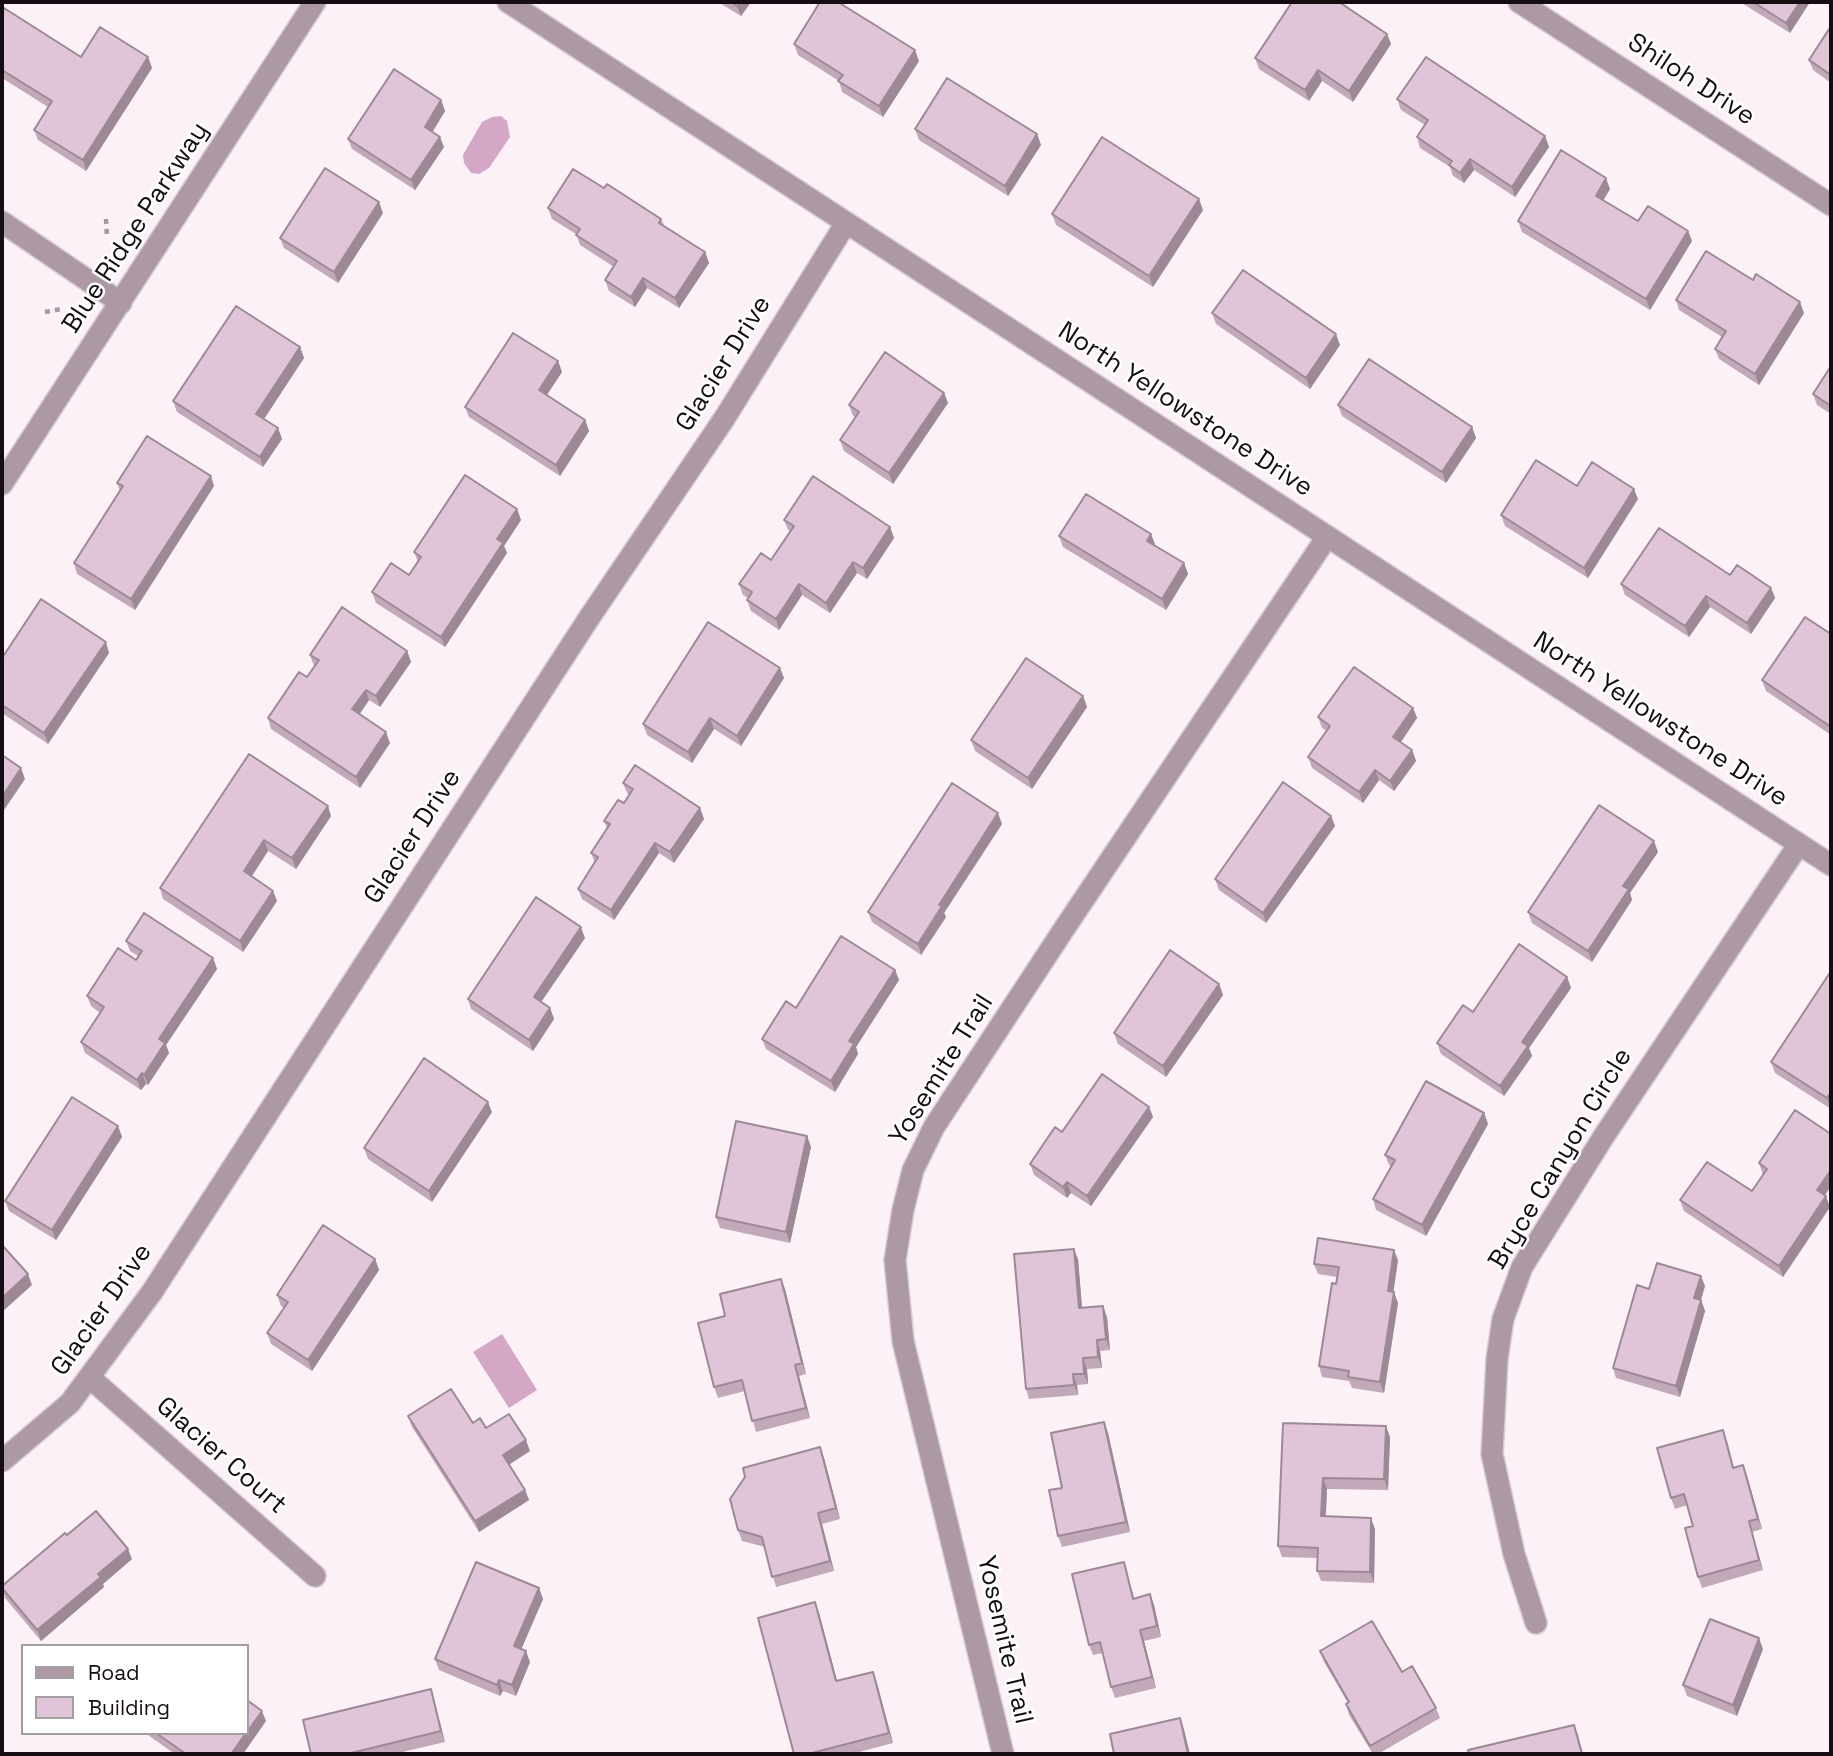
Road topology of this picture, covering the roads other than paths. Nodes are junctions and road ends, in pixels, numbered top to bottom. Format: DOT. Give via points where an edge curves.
graph roads {
  1 [pos="315,2"];
  2 [pos="508,2"];
  3 [pos="1519,2"];
  4 [pos="1831,205"];
  5 [pos="2,222"];
  6 [pos="846,223"];
  7 [pos="121,303"];
  8 [pos="2,484"];
  9 [pos="1327,537"];
  10 [pos="1799,844"];
  11 [pos="1831,865"];
  12 [pos="89,1377"];
  13 [pos="2,1461"];
  14 [pos="315,1576"];
  15 [pos="1536,1623"];
  16 [pos="1003,1754"];
  1 -- 7 [label="street, Blue Ridge Parkway"];
  2 -- 6 [label="street, North Yellowstone Drive"];
  3 -- 4 [label="street, Shiloh Drive"];
  5 -- 7 [label="street"];
  6 -- 9 [label="street, North Yellowstone Drive"];
  6 -- 12 [label="street, Glacier Drive" via="723,419 152,1292"];
  7 -- 8 [label="street, Blue Ridge Parkway"];
  9 -- 10 [label="street, North Yellowstone Drive"];
  9 -- 16 [label="street, Yosemite Trail" via="934,1127 913,1170 895,1260 904,1341"];
  10 -- 11 [label="street, North Yellowstone Drive"];
  10 -- 15 [label="street, Bryce Canyon Circle" via="1604,1136 1522,1267 1506,1310 1497,1359 1492,1454 1514,1554"];
  12 -- 13 [label="street, Glacier Drive" via="70,1404"];
  12 -- 14 [label="street, Glacier Court"];
}
